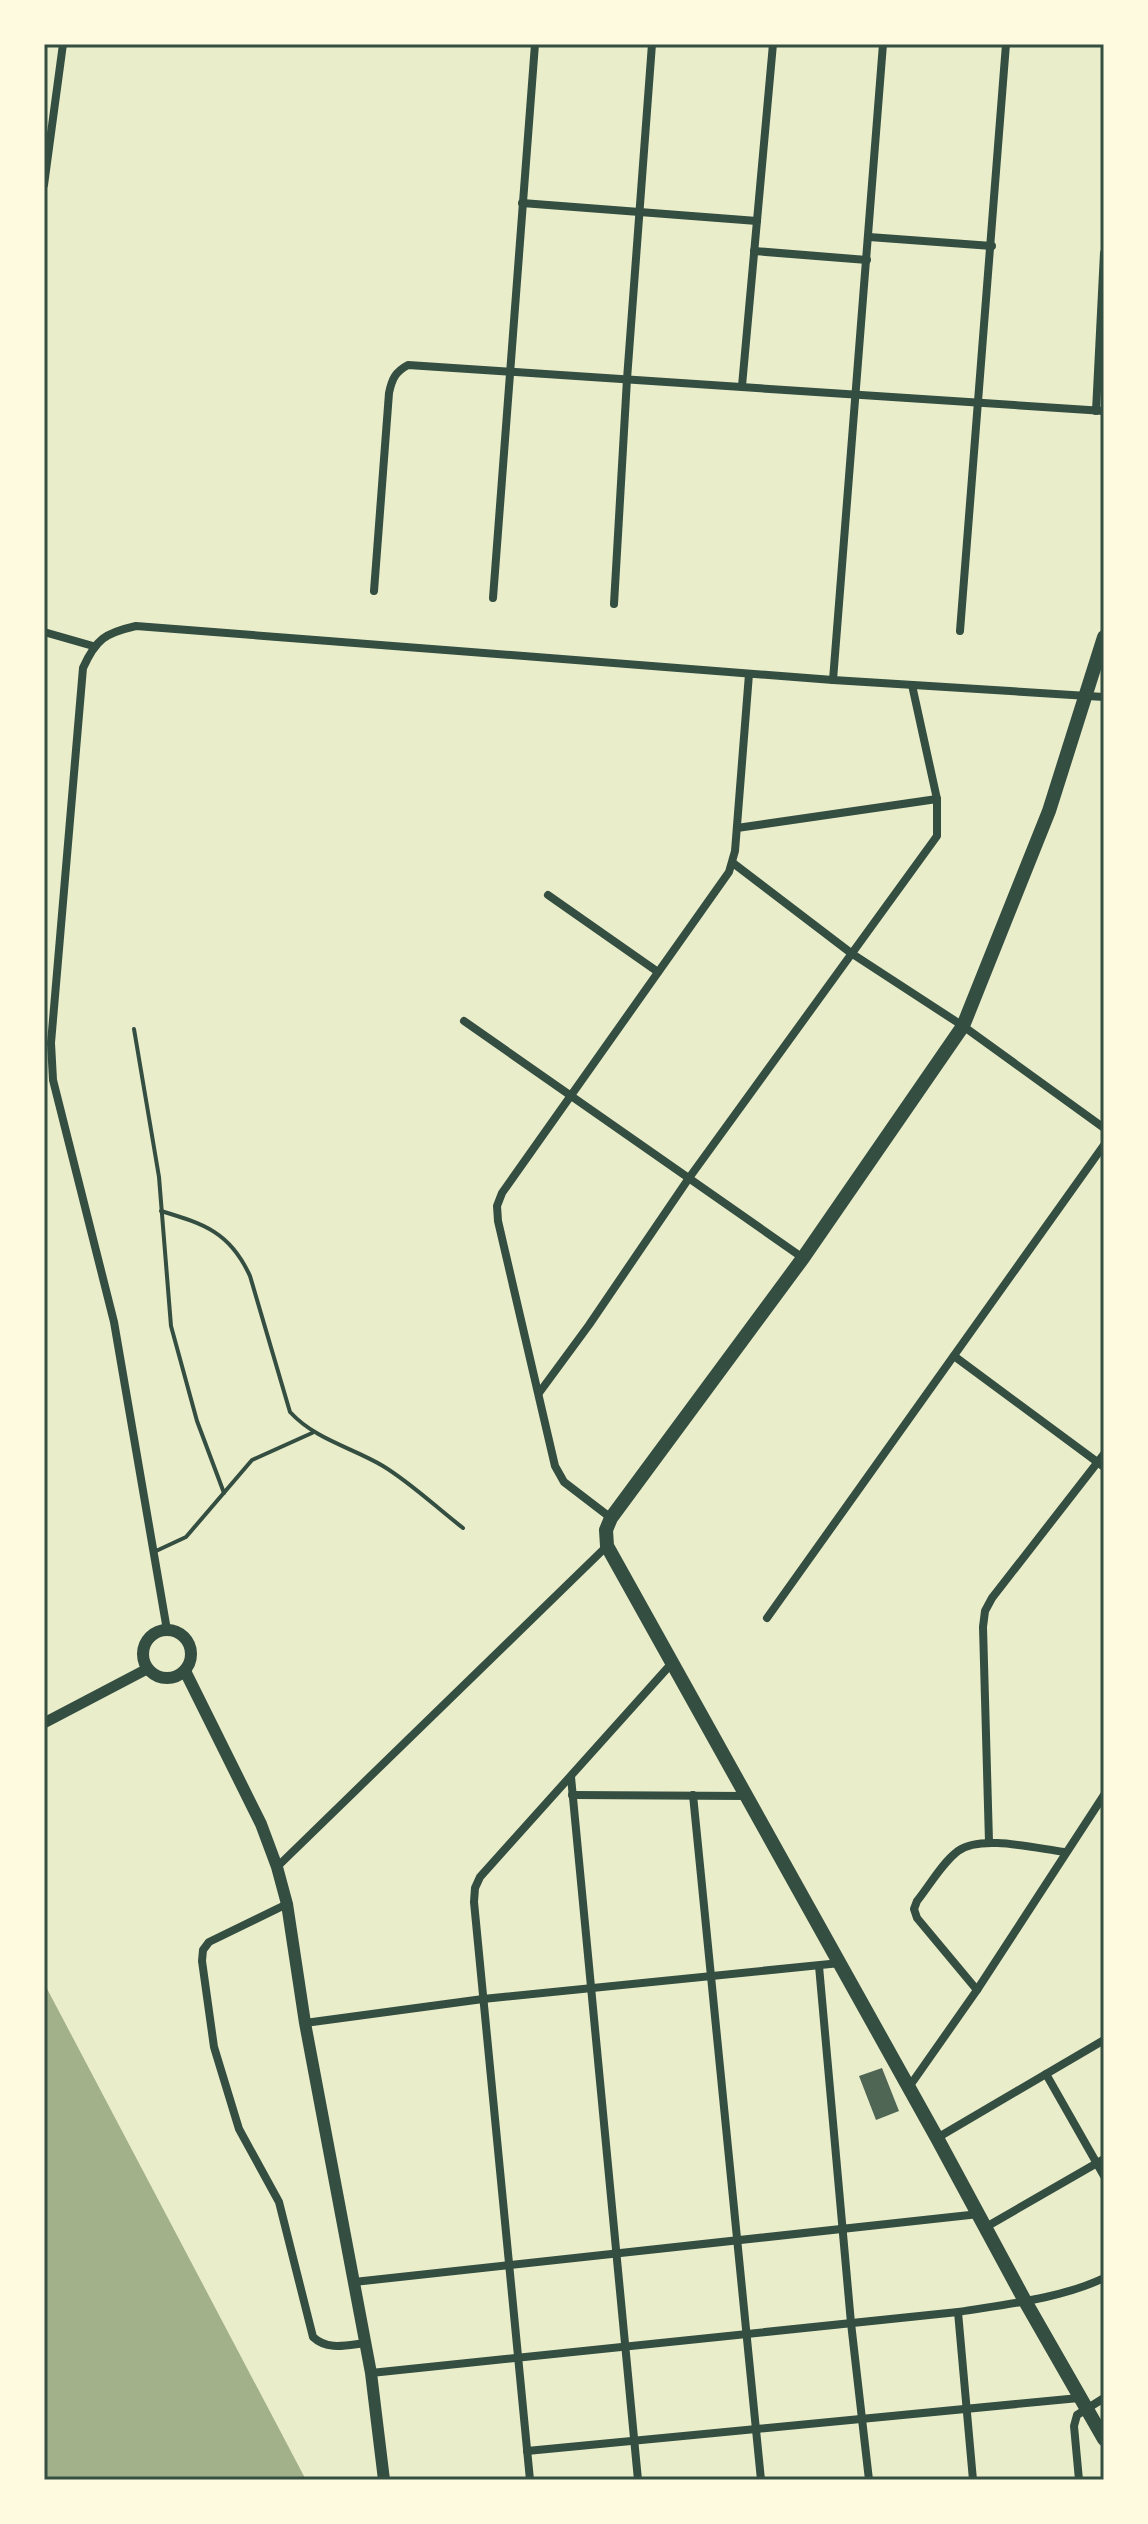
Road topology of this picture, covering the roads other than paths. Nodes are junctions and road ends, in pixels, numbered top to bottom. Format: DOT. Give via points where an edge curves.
graph roads {
  1 [pos="63,44"];
  2 [pos="535,44"];
  3 [pos="652,44"];
  4 [pos="773,44"];
  5 [pos="883,44"];
  6 [pos="1006,44"];
  7 [pos="44,185"];
  8 [pos="522,203"];
  9 [pos="639,213"];
  10 [pos="757,221"];
  11 [pos="869,237"];
  12 [pos="992,246"];
  13 [pos="754,251"];
  14 [pos="1104,253"];
  15 [pos="867,260"];
  16 [pos="510,371"];
  17 [pos="627,379"];
  18 [pos="742,386"];
  19 [pos="857,394"];
  20 [pos="979,403"];
  21 [pos="1100,411"];
  22 [pos="374,591"];
  23 [pos="493,598"];
  24 [pos="614,604"];
  25 [pos="960,631"];
  26 [pos="44,632"];
  27 [pos="1104,637"];
  28 [pos="93,646"];
  29 [pos="749,674"];
  30 [pos="833,680"];
  31 [pos="912,685"];
  32 [pos="1085,695"];
  33 [pos="1104,697"];
  34 [pos="937,799"];
  35 [pos="737,828"];
  36 [pos="733,863"];
  37 [pos="548,895"];
  38 [pos="851,953"];
  39 [pos="658,972"];
  40 [pos="464,1021"];
  41 [pos="963,1026"];
  42 [pos="134,1029"];
  43 [pos="570,1095"];
  44 [pos="1104,1128"];
  45 [pos="1104,1145"];
  46 [pos="689,1178"];
  47 [pos="161,1211"];
  48 [pos="803,1258"];
  49 [pos="954,1356"];
  50 [pos="539,1393"];
  51 [pos="312,1433"];
  52 [pos="1104,1454"];
  53 [pos="1101,1465"];
  54 [pos="224,1493"];
  55 [pos="611,1518"];
  56 [pos="463,1528"];
  57 [pos="607,1546"];
  58 [pos="154,1552"];
  59 [pos="767,1618"];
  60 [pos="167,1630"];
  61 [pos="672,1663"];
  62 [pos="147,1669"];
  63 [pos="185,1671"];
  64 [pos="44,1723"];
  65 [pos="571,1777"];
  66 [pos="572,1795"];
  67 [pos="693,1795"];
  68 [pos="1104,1795"];
  69 [pos="746,1796"];
  70 [pos="989,1842"];
  71 [pos="1065,1852"];
  72 [pos="277,1867"];
  73 [pos="287,1904"];
  74 [pos="840,1963"];
  75 [pos="819,1966"];
  76 [pos="711,1977"];
  77 [pos="589,1989"];
  78 [pos="977,1990"];
  79 [pos="483,1999"];
  80 [pos="305,2023"];
  81 [pos="1104,2040"];
  82 [pos="1046,2074"];
  83 [pos="909,2087"];
  84 [pos="937,2138"];
  85 [pos="1101,2161"];
  86 [pos="1104,2176"];
  87 [pos="982,2220"];
  88 [pos="842,2229"];
  89 [pos="738,2241"];
  90 [pos="616,2254"];
  91 [pos="509,2265"];
  92 [pos="1104,2278"];
  93 [pos="354,2282"];
  94 [pos="1025,2301"];
  95 [pos="958,2312"];
  96 [pos="851,2323"];
  97 [pos="747,2334"];
  98 [pos="366,2343"];
  99 [pos="625,2347"];
  100 [pos="517,2359"];
  101 [pos="371,2373"];
  102 [pos="1104,2398"];
  103 [pos="1083,2403"];
  104 [pos="967,2409"];
  105 [pos="862,2419"];
  106 [pos="756,2429"];
  107 [pos="1104,2439"];
  108 [pos="634,2441"];
  109 [pos="527,2451"];
  110 [pos="384,2480"];
  111 [pos="530,2480"];
  112 [pos="638,2480"];
  113 [pos="761,2480"];
  114 [pos="869,2480"];
  115 [pos="973,2480"];
  116 [pos="1079,2480"];
  1 -- 7 [label="street"];
  2 -- 8 [label="street"];
  3 -- 9 [label="street"];
  4 -- 10 [label="street"];
  5 -- 11 [label="street"];
  6 -- 12 [label="street"];
  8 -- 9 [label="street"];
  8 -- 16 [label="street"];
  9 -- 10 [label="street"];
  9 -- 17 [label="street"];
  10 -- 13 [label="street"];
  11 -- 12 [label="street"];
  11 -- 15 [label="street"];
  12 -- 20 [label="street"];
  13 -- 15 [label="street"];
  13 -- 18 [label="street"];
  14 -- 21 [label="street"];
  15 -- 19 [label="street"];
  16 -- 17 [label="street"];
  16 -- 22 [label="street" via="420,365 397,371 389,393"];
  16 -- 23 [label="street"];
  17 -- 18 [label="street"];
  17 -- 24 [label="street"];
  18 -- 19 [label="street"];
  19 -- 20 [label="street"];
  19 -- 30 [label="street"];
  20 -- 21 [label="street"];
  20 -- 25 [label="street"];
  26 -- 28 [label="street"];
  27 -- 32 [label="main road"];
  28 -- 29 [label="street" via="112,631 136,626"];
  28 -- 58 [label="street" via="83,668 51,1043 53,1080 107,1290"];
  29 -- 30 [label="street"];
  29 -- 35 [label="street"];
  30 -- 31 [label="street"];
  31 -- 32 [label="street"];
  31 -- 34 [label="street"];
  32 -- 33 [label="street"];
  32 -- 41 [label="main road" via="1049,811"];
  34 -- 35 [label="street"];
  34 -- 38 [label="street" via="937,836"];
  35 -- 36 [label="street"];
  36 -- 38 [label="street"];
  36 -- 39 [label="street"];
  37 -- 39 [label="street"];
  38 -- 41 [label="street"];
  38 -- 46 [label="street"];
  39 -- 43 [label="street"];
  40 -- 43 [label="street"];
  41 -- 44 [label="street"];
  41 -- 48 [label="main road"];
  42 -- 47 [label="lane"];
  43 -- 46 [label="street"];
  43 -- 50 [label="street" via="497,1206"];
  45 -- 49 [label="street"];
  46 -- 48 [label="street"];
  46 -- 50 [label="street"];
  47 -- 51 [label="lane" via="204,1224 244,1262 290,1412"];
  47 -- 54 [label="lane" via="171,1326"];
  48 -- 55 [label="main road"];
  49 -- 53 [label="street"];
  49 -- 59 [label="street"];
  50 -- 55 [label="street" via="555,1466 564,1482"];
  51 -- 54 [label="lane" via="252,1460"];
  51 -- 56 [label="lane" via="383,1466"];
  52 -- 53 [label="street"];
  53 -- 70 [label="street" via="985,1611"];
  54 -- 58 [label="lane" via="186,1537"];
  55 -- 57 [label="main road"];
  57 -- 61 [label="main road"];
  57 -- 72 [label="street"];
  58 -- 60 [label="street"];
  60 -- 62 [label="main road" via="147,1640 142,1654"];
  60 -- 63 [label="main road" via="182,1635 190,1647"];
  61 -- 65 [label="street"];
  61 -- 69 [label="main road"];
  62 -- 63 [label="main road" via="161,1678"];
  62 -- 64 [label="street"];
  63 -- 72 [label="main road"];
  65 -- 66 [label="street"];
  65 -- 79 [label="street" via="475,1888"];
  66 -- 67 [label="street"];
  66 -- 77 [label="street"];
  67 -- 69 [label="street"];
  67 -- 76 [label="street"];
  68 -- 71 [label="street"];
  69 -- 74 [label="main road"];
  70 -- 71 [label="street"];
  70 -- 78 [label="street" via="956,1852 914,1909"];
  71 -- 78 [label="street"];
  72 -- 73 [label="main road"];
  73 -- 80 [label="main road"];
  73 -- 98 [label="street" via="209,1942 203,1950 211,2031 239,2129 279,2202 313,2337 333,2347"];
  74 -- 75 [label="street"];
  74 -- 83 [label="main road"];
  75 -- 76 [label="street"];
  75 -- 88 [label="street"];
  76 -- 77 [label="street"];
  76 -- 89 [label="street"];
  77 -- 79 [label="street"];
  77 -- 90 [label="street"];
  78 -- 83 [label="street"];
  79 -- 80 [label="street"];
  79 -- 91 [label="street"];
  80 -- 93 [label="main road"];
  81 -- 82 [label="street"];
  82 -- 84 [label="street"];
  82 -- 85 [label="street"];
  83 -- 84 [label="main road"];
  84 -- 87 [label="main road"];
  85 -- 86 [label="street"];
  85 -- 87 [label="street"];
  87 -- 88 [label="street"];
  87 -- 94 [label="main road"];
  88 -- 89 [label="street"];
  88 -- 96 [label="street"];
  89 -- 90 [label="street"];
  89 -- 97 [label="street"];
  90 -- 91 [label="street"];
  90 -- 99 [label="street"];
  91 -- 93 [label="street"];
  91 -- 100 [label="street"];
  92 -- 94 [label="street"];
  93 -- 98 [label="main road"];
  94 -- 95 [label="street"];
  94 -- 103 [label="main road"];
  95 -- 96 [label="street"];
  95 -- 104 [label="street"];
  96 -- 97 [label="street"];
  96 -- 105 [label="street"];
  97 -- 99 [label="street"];
  97 -- 106 [label="street"];
  98 -- 101 [label="main road"];
  99 -- 100 [label="street"];
  99 -- 108 [label="street"];
  100 -- 101 [label="street"];
  100 -- 109 [label="street"];
  101 -- 110 [label="main road"];
  102 -- 103 [label="street"];
  103 -- 104 [label="street"];
  103 -- 107 [label="main road"];
  103 -- 116 [label="street" via="1074,2426"];
  104 -- 105 [label="street"];
  104 -- 115 [label="street"];
  105 -- 106 [label="street"];
  105 -- 114 [label="street"];
  106 -- 108 [label="street"];
  106 -- 113 [label="street"];
  108 -- 109 [label="street"];
  108 -- 112 [label="street"];
  109 -- 111 [label="street"];
}
